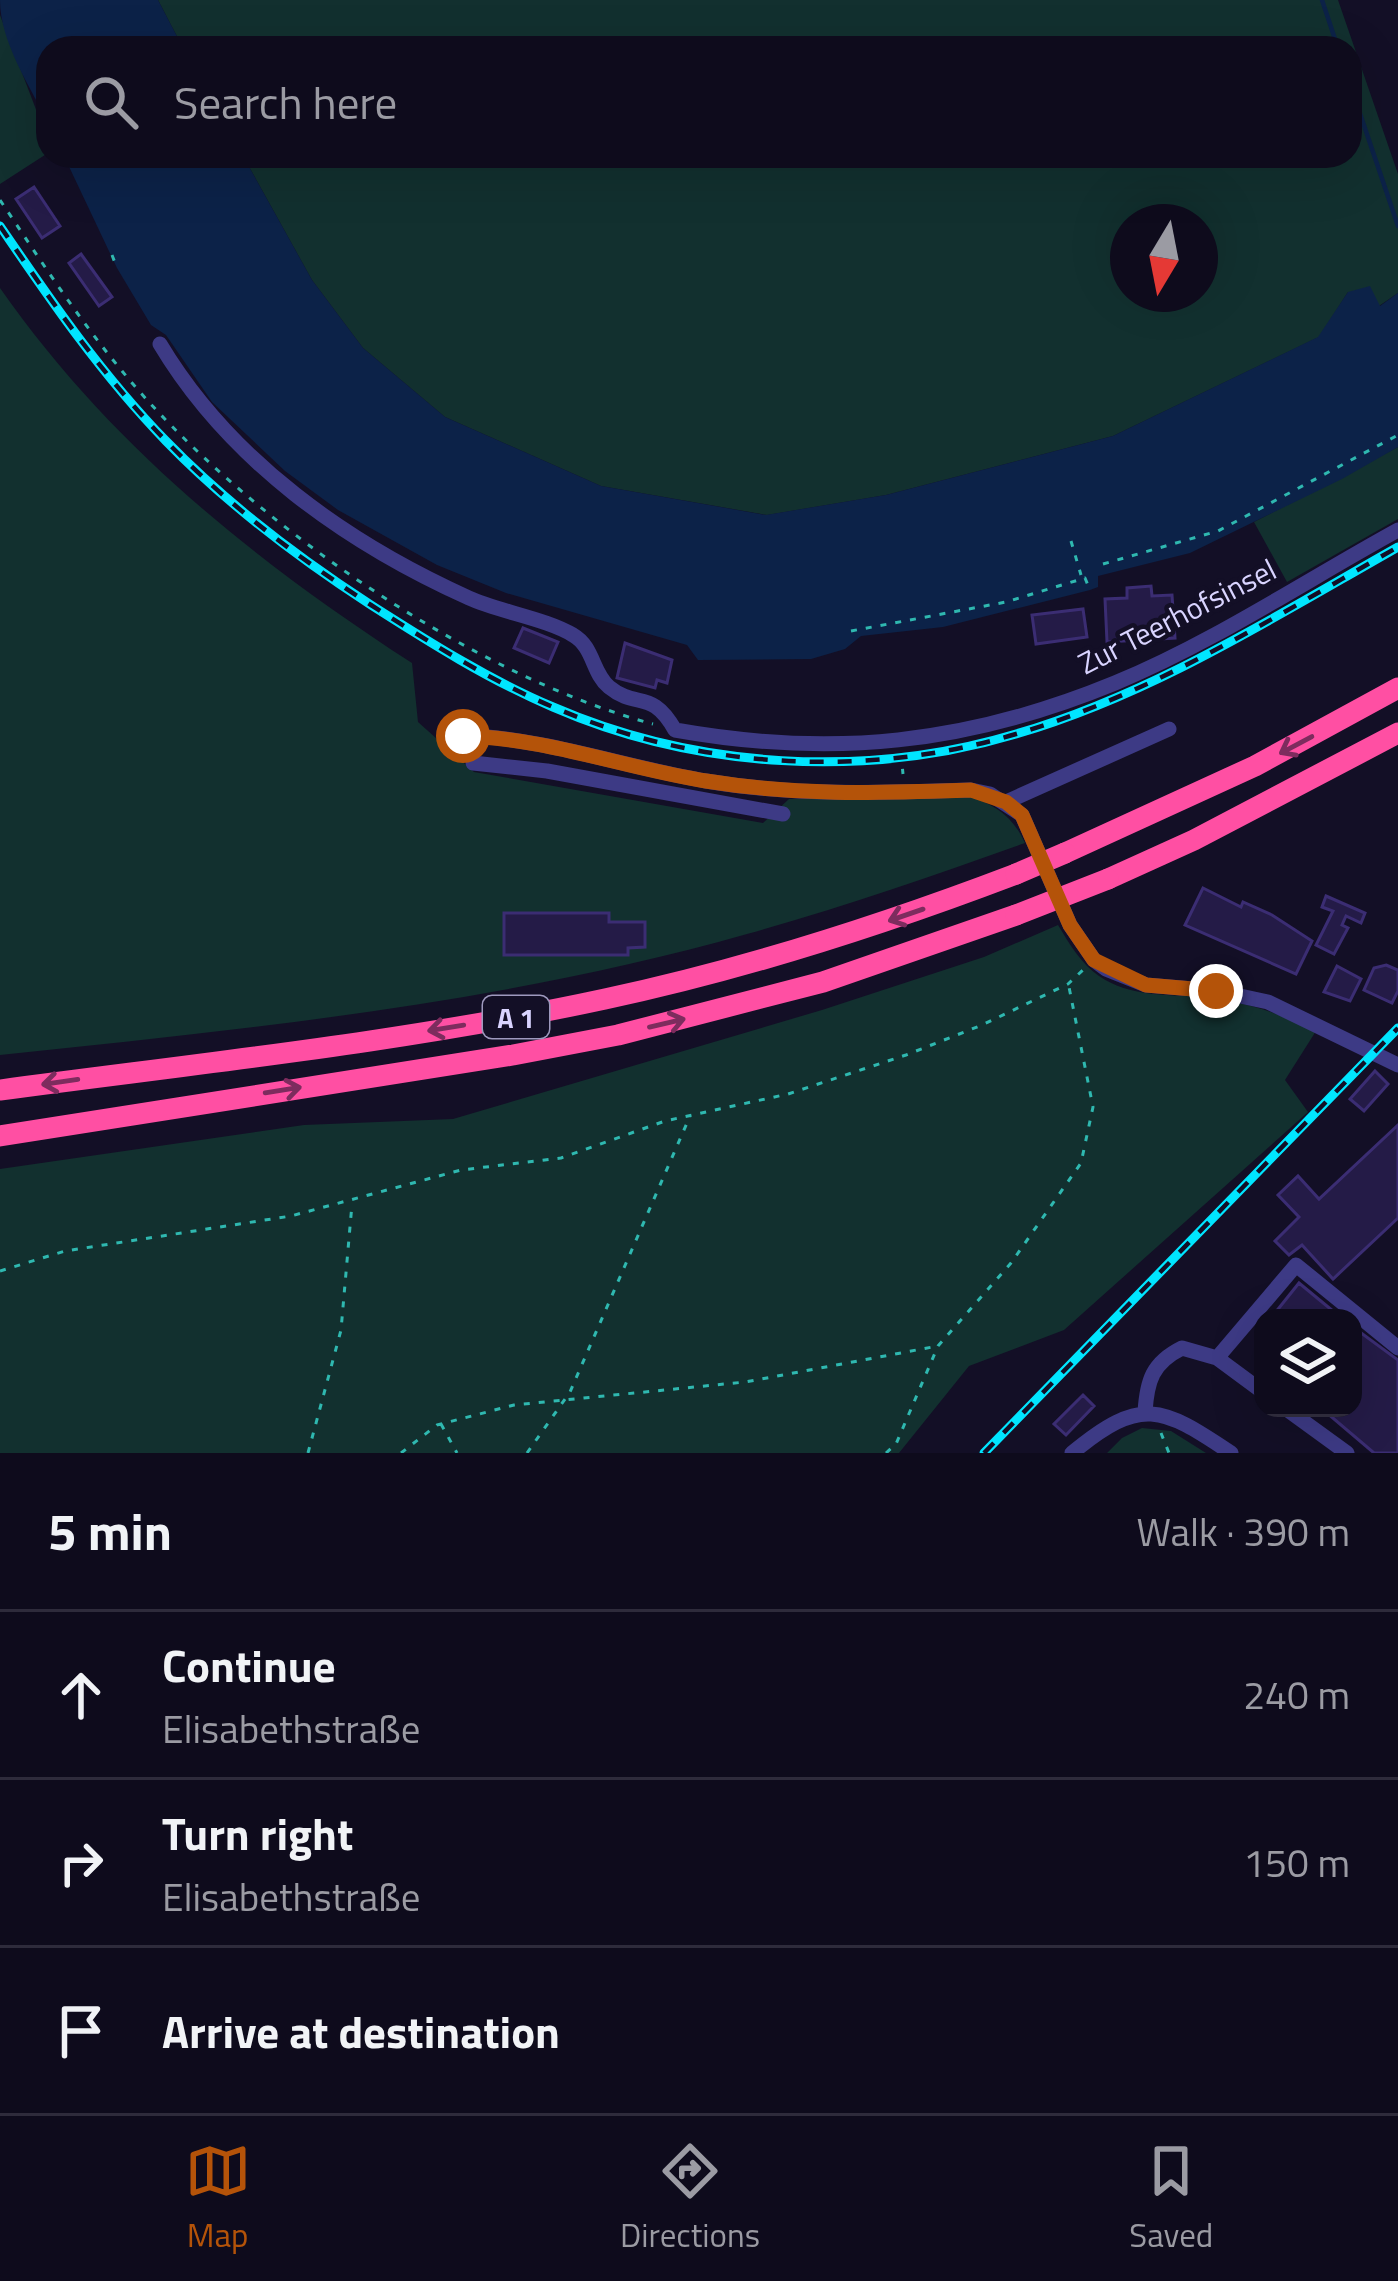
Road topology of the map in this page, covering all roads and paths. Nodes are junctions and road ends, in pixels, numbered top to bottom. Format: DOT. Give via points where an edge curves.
graph roads {
  1 [pos="112,255"];
  2 [pos="117,268"];
  3 [pos="160,344"];
  4 [pos="1398,436"];
  5 [pos="1398,530"];
  6 [pos="1218,531"];
  7 [pos="1222,539"];
  8 [pos="1071,542"];
  9 [pos="1102,564"];
  10 [pos="1081,575"];
  11 [pos="1090,590"];
  12 [pos="850,631"];
  13 [pos="1398,688"];
  14 [pos="1169,729"];
  15 [pos="1398,733"];
  16 [pos="455,739"];
  17 [pos="899,740"];
  18 [pos="473,763"];
  19 [pos="904,792"];
  20 [pos="1006,802"];
  21 [pos="783,814"];
  22 [pos="1094,960"];
  23 [pos="1068,984"];
  24 [pos="1398,1065"];
  25 [pos="0,1090"];
  26 [pos="691,1114"];
  27 [pos="0,1132"];
  28 [pos="352,1202"];
  29 [pos="0,1271"];
  30 [pos="938,1346"];
  31 [pos="1398,1348"];
  32 [pos="1217,1358"];
  33 [pos="1254,1385"];
  34 [pos="566,1398"];
  35 [pos="1145,1412"];
  36 [pos="1298,1417"];
  37 [pos="441,1424"];
  38 [pos="308,1453"];
  39 [pos="401,1453"];
  40 [pos="457,1453"];
  41 [pos="527,1453"];
  42 [pos="886,1453"];
  43 [pos="1072,1453"];
  44 [pos="1231,1453"];
  45 [pos="1347,1453"];
  1 -- 2 [label="path"];
  3 -- 17 [label="street, Zur Teerhofsinsel" via="205,408 286,488 439,584 574,635 613,691 658,705 675,730 794,746"];
  4 -- 6 [label="path"];
  5 -- 17 [label="street, Zur Teerhofsinsel" via="1118,682 1024,716"];
  6 -- 7 [label="path"];
  6 -- 9 [label="path"];
  8 -- 10 [label="path"];
  11 -- 12 [label="path" via="1085,578 1006,602"];
  13 -- 25 [label="highway, A 1, one-way, bridge" via="1162,812 809,947 609,999"];
  14 -- 20 [label="street"];
  27 -- 15 [label="highway, A 1, one-way, bridge" via="513,1055 823,982 1108,879"];
  16 -- 19 [label="street" via="536,742 768,790"];
  17 -- 19 [label="path"];
  18 -- 21 [label="street"];
  19 -- 20 [label="street" via="971,790"];
  20 -- 22 [label="street" via="1022,815"];
  22 -- 23 [label="path"];
  22 -- 24 [label="street" via="1146,985 1268,1002"];
  23 -- 26 [label="path" via="906,1055 788,1094"];
  23 -- 30 [label="path" via="1093,1107 1081,1163 1011,1263"];
  26 -- 28 [label="path" via="561,1158 461,1170"];
  26 -- 34 [label="path"];
  28 -- 29 [label="path" via="65,1251"];
  28 -- 38 [label="path" via="341,1330"];
  30 -- 34 [label="path" via="746,1382"];
  30 -- 42 [label="path"];
  31 -- 32 [label="street" via="1296,1265"];
  32 -- 33 [label="street"];
  32 -- 35 [label="street" via="1182,1348 1162,1358 1147,1383"];
  34 -- 37 [label="path"];
  34 -- 41 [label="path"];
  35 -- 43 [label="street" via="1107,1426"];
  35 -- 44 [label="street" via="1174,1417"];
  36 -- 45 [label="street"];
  37 -- 39 [label="path"];
  37 -- 40 [label="path"];
}
